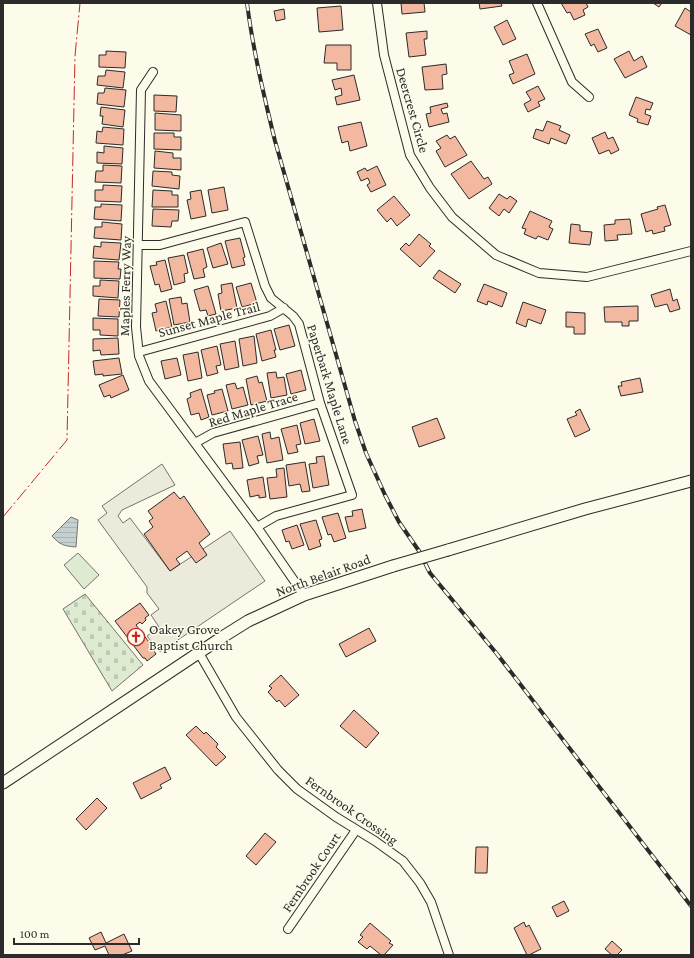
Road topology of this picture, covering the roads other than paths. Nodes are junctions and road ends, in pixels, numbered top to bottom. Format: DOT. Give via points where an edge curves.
graph roads {
  1 [pos="377,3"];
  2 [pos="538,3"];
  3 [pos="153,72"];
  4 [pos="589,97"];
  5 [pos="138,245"];
  6 [pos="691,251"];
  7 [pos="284,308"];
  8 [pos="139,352"];
  9 [pos="320,403"];
  10 [pos="195,443"];
  11 [pos="691,481"];
  12 [pos="257,527"];
  13 [pos="304,595"];
  14 [pos="199,653"];
  15 [pos="3,783"];
  16 [pos="356,830"];
  17 [pos="288,929"];
  18 [pos="449,955"];
  1 -- 6 [label="street, Deercrest Circle" via="384,55 410,155 452,217 496,255 539,274 587,277"];
  2 -- 4 [label="street" via="572,82"];
  3 -- 5 [label="street, Maples Ferry Way" via="141,90"];
  5 -- 7 [label="street, Paperbark Maple Lane" via="160,246 245,222 265,286 271,298"];
  5 -- 8 [label="street, Maples Ferry Way" via="136,327"];
  7 -- 8 [label="street, Sunset Maple Trail" via="270,316"];
  7 -- 9 [label="street, Paperbark Maple Lane" via="299,324"];
  8 -- 10 [label="street, Maples Ferry Way" via="149,381"];
  9 -- 10 [label="street, Red Maple Trace" via="213,433"];
  9 -- 12 [label="street, Paperbark Maple Lane" via="352,495 276,516"];
  10 -- 12 [label="street, Maples Ferry Way"];
  11 -- 13 [label="street, North Belair Road, bridge" via="585,509"];
  12 -- 13 [label="street, Maples Ferry Way"];
  13 -- 14 [label="street, North Belair Road" via="248,621"];
  14 -- 15 [label="street, North Belair Road"];
  14 -- 16 [label="street, Fernbrook Crossing" via="236,717 278,770 297,789"];
  16 -- 17 [label="street, Fernbrook Court"];
  16 -- 18 [label="street, Fernbrook Crossing" via="403,861 420,883 431,902"];
}
